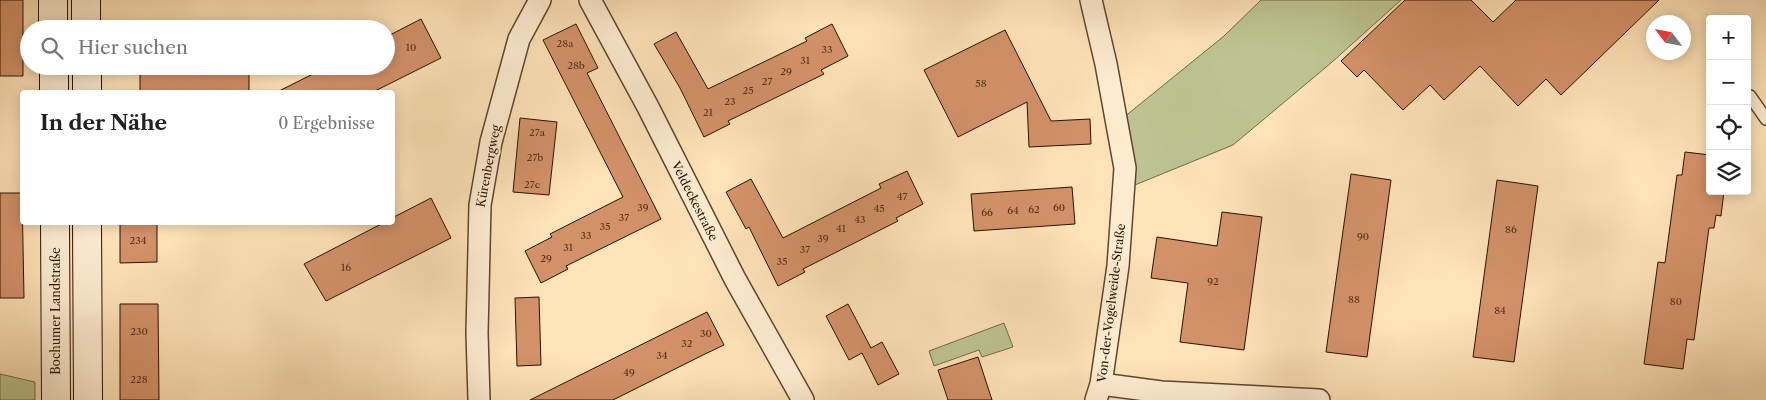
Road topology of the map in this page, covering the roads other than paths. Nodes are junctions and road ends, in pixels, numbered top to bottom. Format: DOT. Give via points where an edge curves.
graph roads {
  1 [pos="53,0"];
  2 [pos="86,0"];
  3 [pos="540,0"];
  4 [pos="590,0"];
  5 [pos="1091,0"];
  6 [pos="53,20"];
  7 [pos="86,20"];
  8 [pos="54,75"];
  9 [pos="86,75"];
  10 [pos="54,90"];
  11 [pos="87,90"];
  12 [pos="1751,97"];
  13 [pos="1766,119"];
  14 [pos="55,225"];
  15 [pos="87,225"];
  16 [pos="1098,392"];
  17 [pos="56,400"];
  18 [pos="88,400"];
  19 [pos="480,400"];
  20 [pos="803,400"];
  21 [pos="1319,400"];
  1 -- 6 [label="main road"];
  2 -- 7 [label="main road"];
  3 -- 19 [label="street, Kürenbergweg" via="519,38 491,142 480,205 477,333"];
  4 -- 20 [label="street, Veldeckestraße" via="731,271"];
  5 -- 16 [label="street, Von-der-Vogelweide-Straße" via="1125,168 1118,266"];
  8 -- 10 [label="main road"];
  9 -- 11 [label="main road"];
  12 -- 13 [label="lane"];
  14 -- 17 [label="main road, Bochumer Landstraße"];
  15 -- 18 [label="main road"];
  16 -- 21 [label="street"];
}
